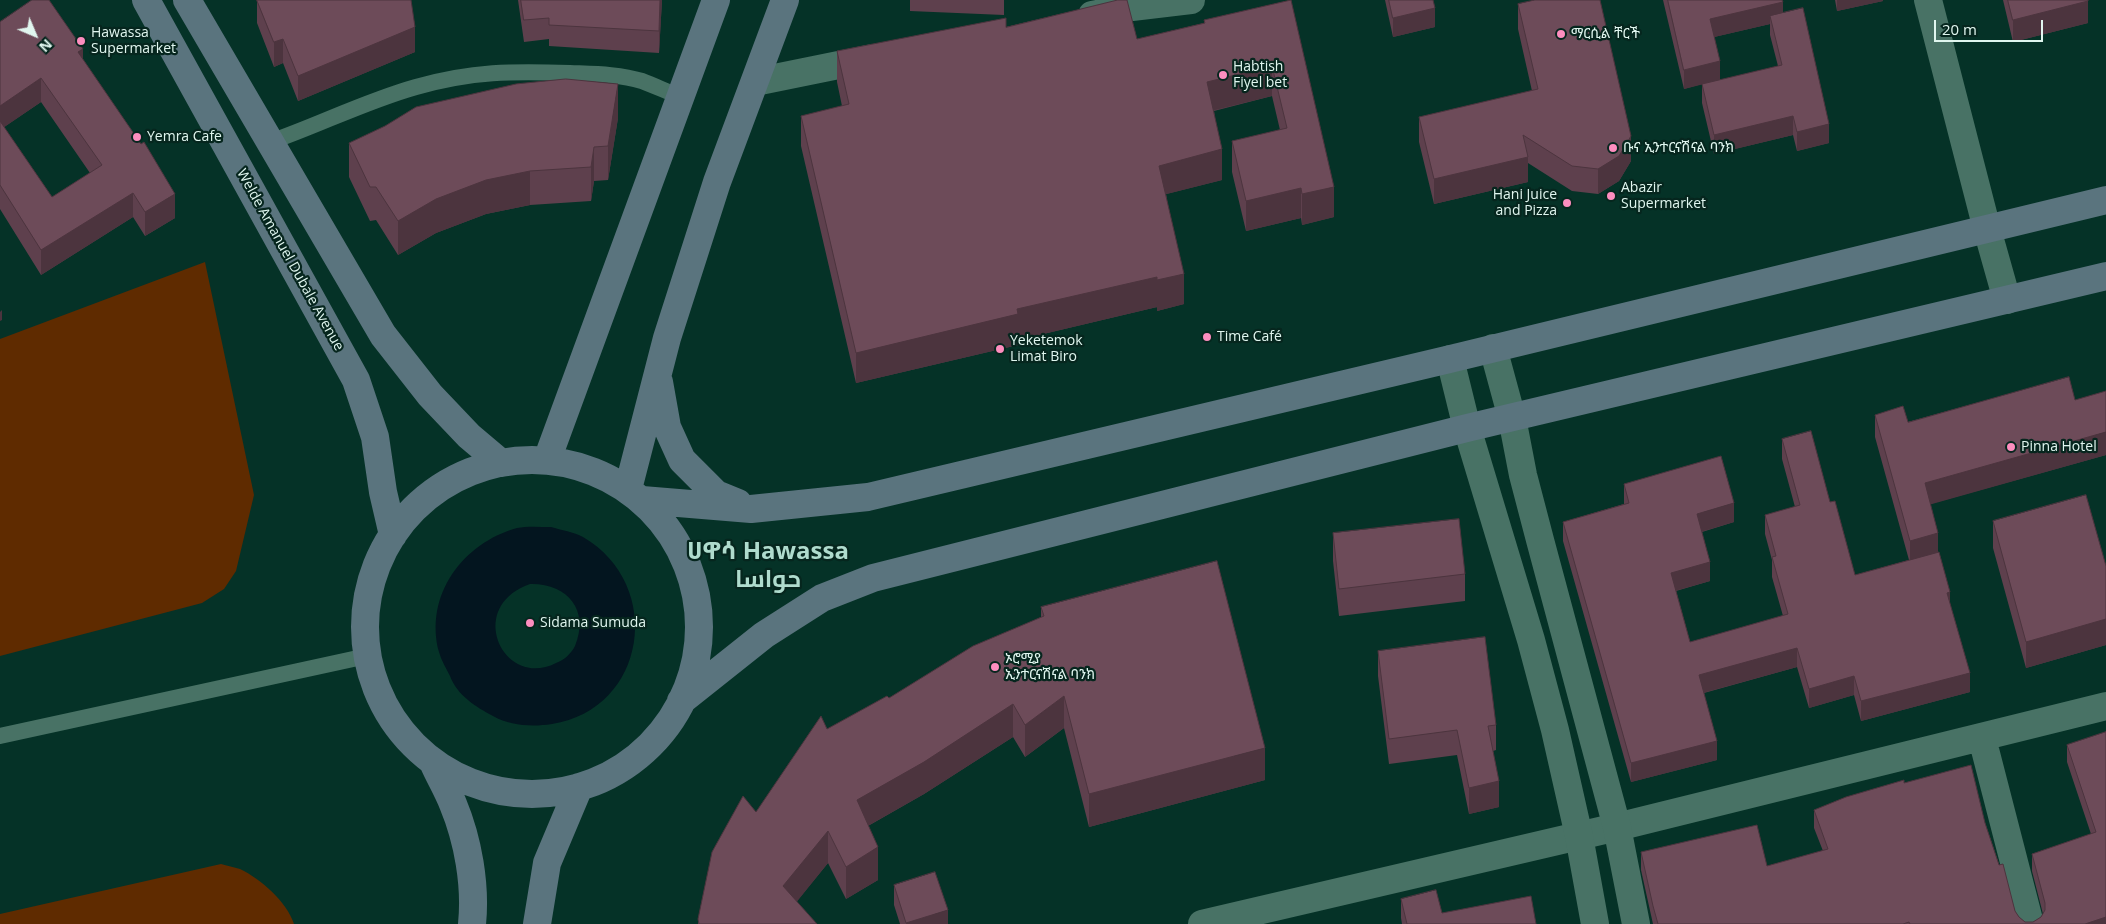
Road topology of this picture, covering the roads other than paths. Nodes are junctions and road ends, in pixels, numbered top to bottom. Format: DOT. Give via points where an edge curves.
graph roads {
  1 [pos="146,0"];
  2 [pos="187,0"];
  3 [pos="716,0"];
  4 [pos="786,0"];
  5 [pos="1192,0"];
  6 [pos="1928,0"];
  7 [pos="1064,21"];
  8 [pos="899,53"];
  9 [pos="754,82"];
  10 [pos="681,97"];
  11 [pos="270,142"];
  12 [pos="2106,200"];
  13 [pos="1987,229"];
  14 [pos="2106,276"];
  15 [pos="2007,300"];
  16 [pos="1493,348"];
  17 [pos="1450,359"];
  18 [pos="658,371"];
  19 [pos="1512,418"];
  20 [pos="1467,428"];
  21 [pos="547,460"];
  22 [pos="501,463"];
  23 [pos="635,494"];
  24 [pos="751,509"];
  25 [pos="393,535"];
  26 [pos="367,656"];
  27 [pos="681,701"];
  28 [pos="2106,706"];
  29 [pos="0,736"];
  30 [pos="1982,738"];
  31 [pos="433,762"];
  32 [pos="579,787"];
  33 [pos="1617,827"];
  34 [pos="1579,836"];
  35 [pos="472,924"];
  36 [pos="537,924"];
  37 [pos="1202,924"];
  38 [pos="1595,924"];
  39 [pos="1636,924"];
  40 [pos="2030,924"];
  1 -- 25 [label="main road, Welde Amanuel Dubale Avenue" via="356,380 375,437"];
  2 -- 11 [label="main road"];
  3 -- 10 [label="main road"];
  4 -- 9 [label="main road"];
  5 -- 7 [label="street" via="1132,7"];
  6 -- 13 [label="street"];
  8 -- 9 [label="street"];
  9 -- 18 [label="main road" via="717,182"];
  10 -- 11 [label="lane" via="641,81 602,74 510,71 464,75 415,87"];
  10 -- 21 [label="main road"];
  11 -- 22 [label="main road" via="383,336 430,395 469,436"];
  12 -- 13 [label="main road"];
  13 -- 15 [label="street"];
  13 -- 16 [label="main road"];
  14 -- 15 [label="main road"];
  15 -- 19 [label="main road"];
  16 -- 17 [label="main road"];
  16 -- 19 [label="street"];
  17 -- 20 [label="street"];
  17 -- 24 [label="main road" via="868,497"];
  18 -- 23 [label="main road"];
  18 -- 24 [label="main road" via="667,427 682,460 716,494"];
  19 -- 20 [label="main road"];
  19 -- 33 [label="street" via="1528,494"];
  20 -- 27 [label="main road" via="873,578 822,598 764,635"];
  20 -- 34 [label="street" via="1531,640"];
  21 -- 22 [label="main road"];
  21 -- 23 [label="main road" via="589,469"];
  22 -- 25 [label="main road" via="470,472 440,488 414,509"];
  23 -- 24 [label="main road"];
  23 -- 27 [label="main road" via="664,523 693,578 699,609 698,641 693,672"];
  25 -- 26 [label="main road" via="378,563 368,593 365,624"];
  26 -- 29 [label="lane"];
  26 -- 31 [label="main road" via="375,687 390,716 409,741"];
  27 -- 32 [label="main road" via="663,730 639,755 610,774"];
  28 -- 30 [label="street"];
  30 -- 33 [label="street"];
  30 -- 40 [label="street"];
  31 -- 32 [label="main road" via="466,781 503,792 541,794"];
  31 -- 35 [label="main road" via="454,804 467,852 474,900"];
  32 -- 36 [label="main road" via="547,863"];
  33 -- 34 [label="street"];
  33 -- 39 [label="street"];
  34 -- 37 [label="street"];
  34 -- 38 [label="street"];
}
